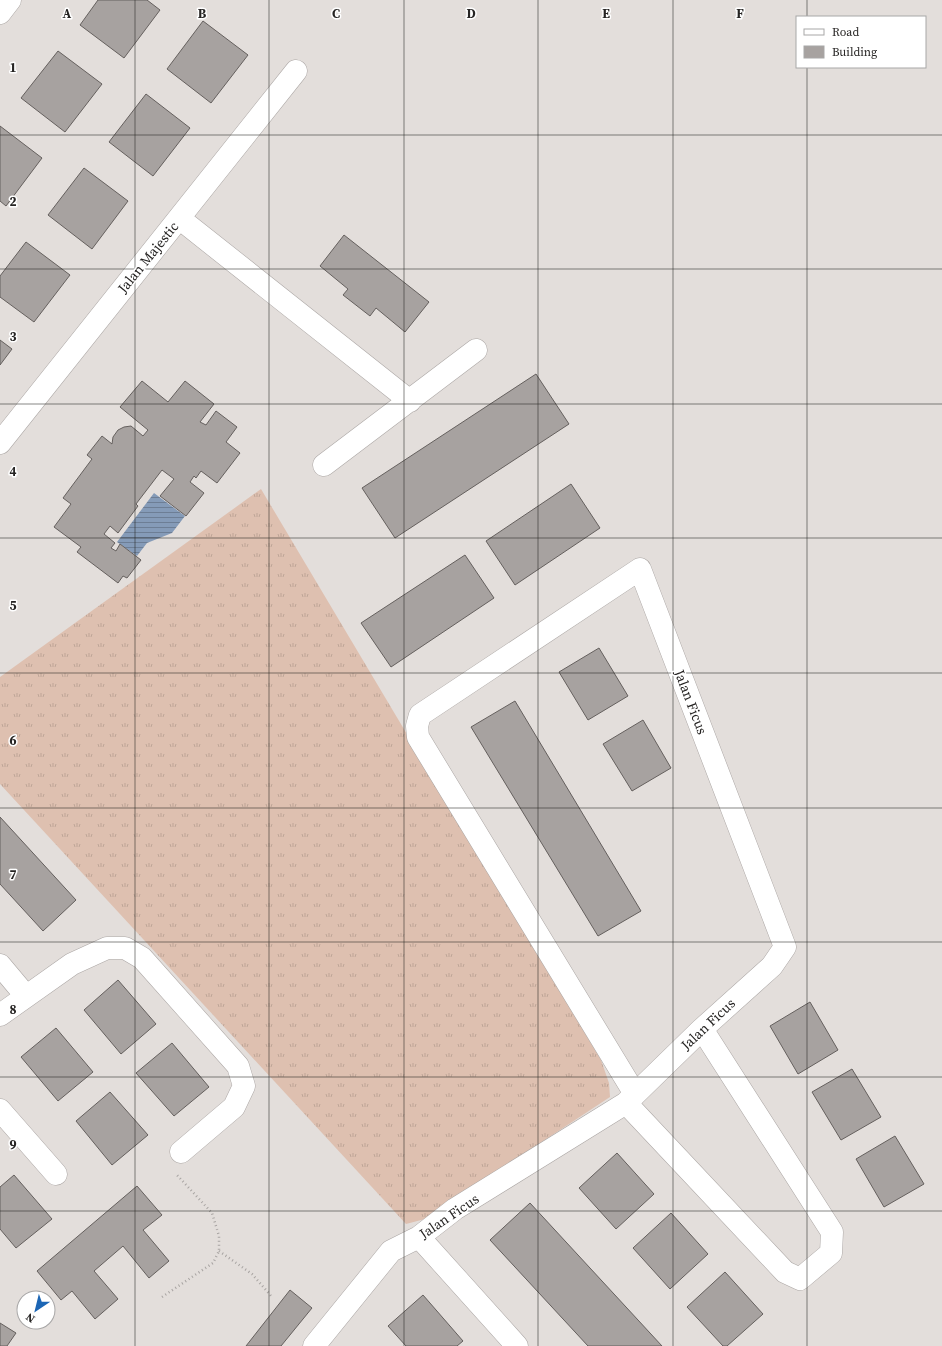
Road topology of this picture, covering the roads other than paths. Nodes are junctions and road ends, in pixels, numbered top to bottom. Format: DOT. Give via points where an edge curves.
graph roads {
  1 [pos="10,0"];
  2 [pos="0,13"];
  3 [pos="296,71"];
  4 [pos="179,218"];
  5 [pos="476,350"];
  6 [pos="410,401"];
  7 [pos="0,443"];
  8 [pos="324,466"];
  9 [pos="0,965"];
  10 [pos="26,996"];
  11 [pos="0,1015"];
  12 [pos="702,1029"];
  13 [pos="631,1099"];
  14 [pos="0,1110"];
  15 [pos="182,1152"];
  16 [pos="56,1174"];
  17 [pos="419,1237"];
  18 [pos="314,1346"];
  19 [pos="517,1346"];
  1 -- 2 [label="street"];
  3 -- 4 [label="street, Jalan Majestic"];
  4 -- 6 [label="street"];
  4 -- 7 [label="street, Jalan Majestic"];
  5 -- 6 [label="street"];
  6 -- 8 [label="street"];
  9 -- 10 [label="street"];
  10 -- 11 [label="street"];
  10 -- 15 [label="street" via="72,964 106,948 125,948 142,958 238,1066 244,1086 234,1107"];
  12 -- 13 [label="street, Jalan Ficus"];
  12 -- 13 [label="street" via="832,1232 831,1253 800,1279 785,1272"];
  12 -- 13 [label="street, Jalan Ficus" via="772,966 785,947 640,569 420,715 417,726 418,737"];
  13 -- 17 [label="street, Jalan Ficus" via="455,1210"];
  14 -- 16 [label="street"];
  17 -- 18 [label="street, Jalan Ficus" via="391,1251"];
  17 -- 19 [label="street"];
}
